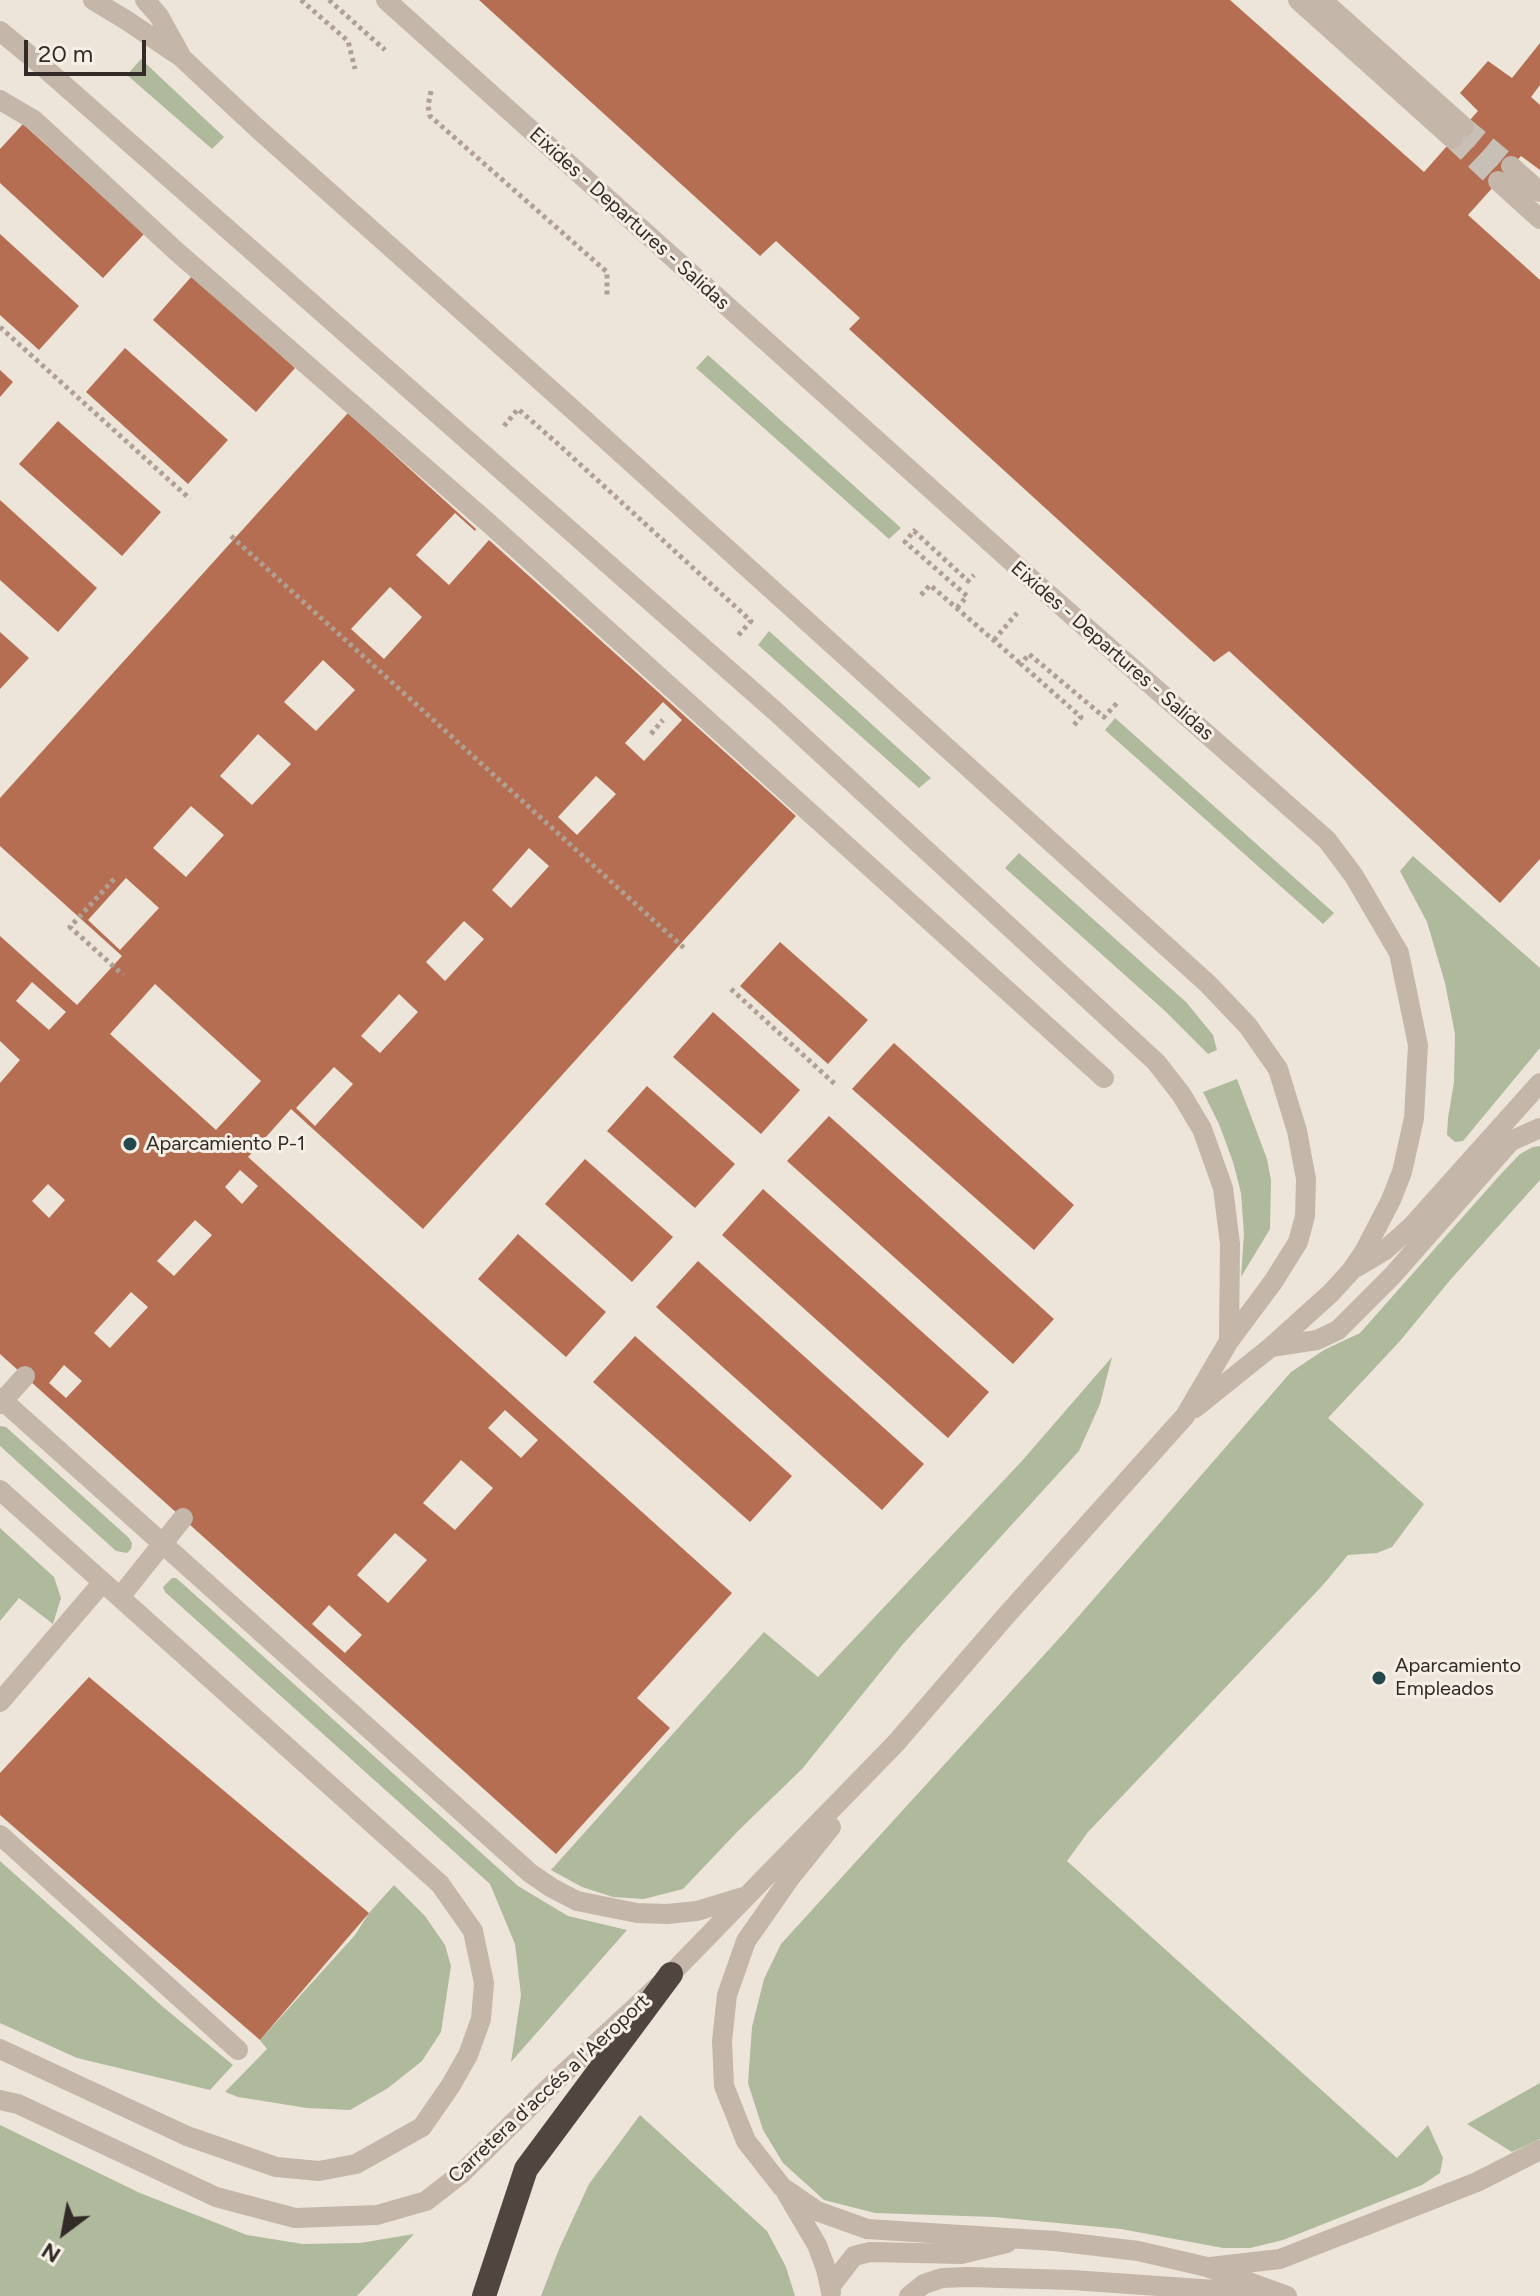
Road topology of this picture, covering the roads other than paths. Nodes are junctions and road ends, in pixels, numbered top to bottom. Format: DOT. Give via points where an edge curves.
graph roads {
  1 [pos="93,0"];
  2 [pos="145,0"];
  3 [pos="386,0"];
  4 [pos="1298,0"];
  5 [pos="1322,0"];
  6 [pos="0,31"];
  7 [pos="181,57"];
  8 [pos="0,100"];
  9 [pos="1540,192"];
  10 [pos="1540,219"];
  11 [pos="1104,1078"];
  12 [pos="1540,1083"];
  13 [pos="1540,1128"];
  14 [pos="1351,1271"];
  15 [pos="1229,1341"];
  16 [pos="1271,1347"];
  17 [pos="25,1376"];
  18 [pos="1,1401"];
  19 [pos="1185,1416"];
  20 [pos="0,1473"];
  21 [pos="0,1490"];
  22 [pos="183,1518"];
  23 [pos="163,1543"];
  24 [pos="66,1549"];
  25 [pos="103,1582"];
  26 [pos="120,1597"];
  27 [pos="0,1702"];
  28 [pos="896,1743"];
  29 [pos="0,1835"];
  30 [pos="749,1895"];
  31 [pos="671,1974"];
  32 [pos="0,2049"];
  33 [pos="238,2050"];
  34 [pos="9,2102"];
  35 [pos="1540,2150"];
  36 [pos="782,2187"];
  37 [pos="1019,2240"];
  38 [pos="1207,2267"];
  39 [pos="831,2292"];
  40 [pos="484,2296"];
  41 [pos="909,2296"];
  42 [pos="1286,2296"];
  1 -- 7 [label="street"];
  2 -- 7 [label="street"];
  3 -- 14 [label="street, Eixides - Departures - Salidas" via="1327,840 1399,953 1418,1045 1415,1106 1402,1172 1381,1222"];
  4 -- 5 [label="street" via="1458,133"];
  6 -- 15 [label="street" via="752,690 1156,1062 1202,1129 1223,1188 1230,1244"];
  7 -- 15 [label="street" via="1208,984 1248,1026 1278,1069 1290,1105 1306,1179 1305,1216 1298,1242"];
  8 -- 11 [label="street" via="34,120"];
  9 -- 10 [label="street" via="1505,174"];
  12 -- 14 [label="street" via="1412,1226"];
  13 -- 16 [label="street" via="1511,1141 1338,1330 1317,1340"];
  14 -- 16 [label="street, Eixides - Departures - Salidas"];
  15 -- 19 [label="street"];
  16 -- 19 [label="street, Eixides - Departures - Salidas"];
  17 -- 18 [label="street"];
  18 -- 23 [label="street"];
  19 -- 28 [label="street"];
  20 -- 24 [label="street"];
  21 -- 24 [label="street"];
  22 -- 23 [label="street"];
  23 -- 26 [label="street"];
  23 -- 30 [label="street" via="552,1888 606,1908 667,1914"];
  24 -- 25 [label="street"];
  25 -- 26 [label="street"];
  25 -- 27 [label="street"];
  26 -- 32 [label="street" via="440,1884 473,1931 484,1983 481,2019 468,2055 422,2127 356,2164 319,2171 276,2167 187,2136"];
  28 -- 30 [label="street, Carretera d'accés a l'Aeroport"];
  28 -- 36 [label="street" via="746,1941 727,1995 724,2086 746,2141"];
  29 -- 33 [label="street"];
  30 -- 31 [label="street, Carretera d'accés a l'Aeroport"];
  31 -- 34 [label="street, Carretera d'accés a l'Aeroport" via="462,2173 426,2201 377,2215 295,2218 216,2197"];
  31 -- 40 [label="highway" via="526,2169"];
  35 -- 38 [label="street" via="1477,2182 1280,2259"];
  36 -- 37 [label="street" via="817,2211 867,2229"];
  36 -- 39 [label="street" via="817,2245"];
  37 -- 38 [label="street" via="1138,2251"];
  37 -- 39 [label="street" via="961,2254 854,2256"];
  38 -- 42 [label="street"];
  41 -- 42 [label="street" via="942,2278 967,2277"];
}
